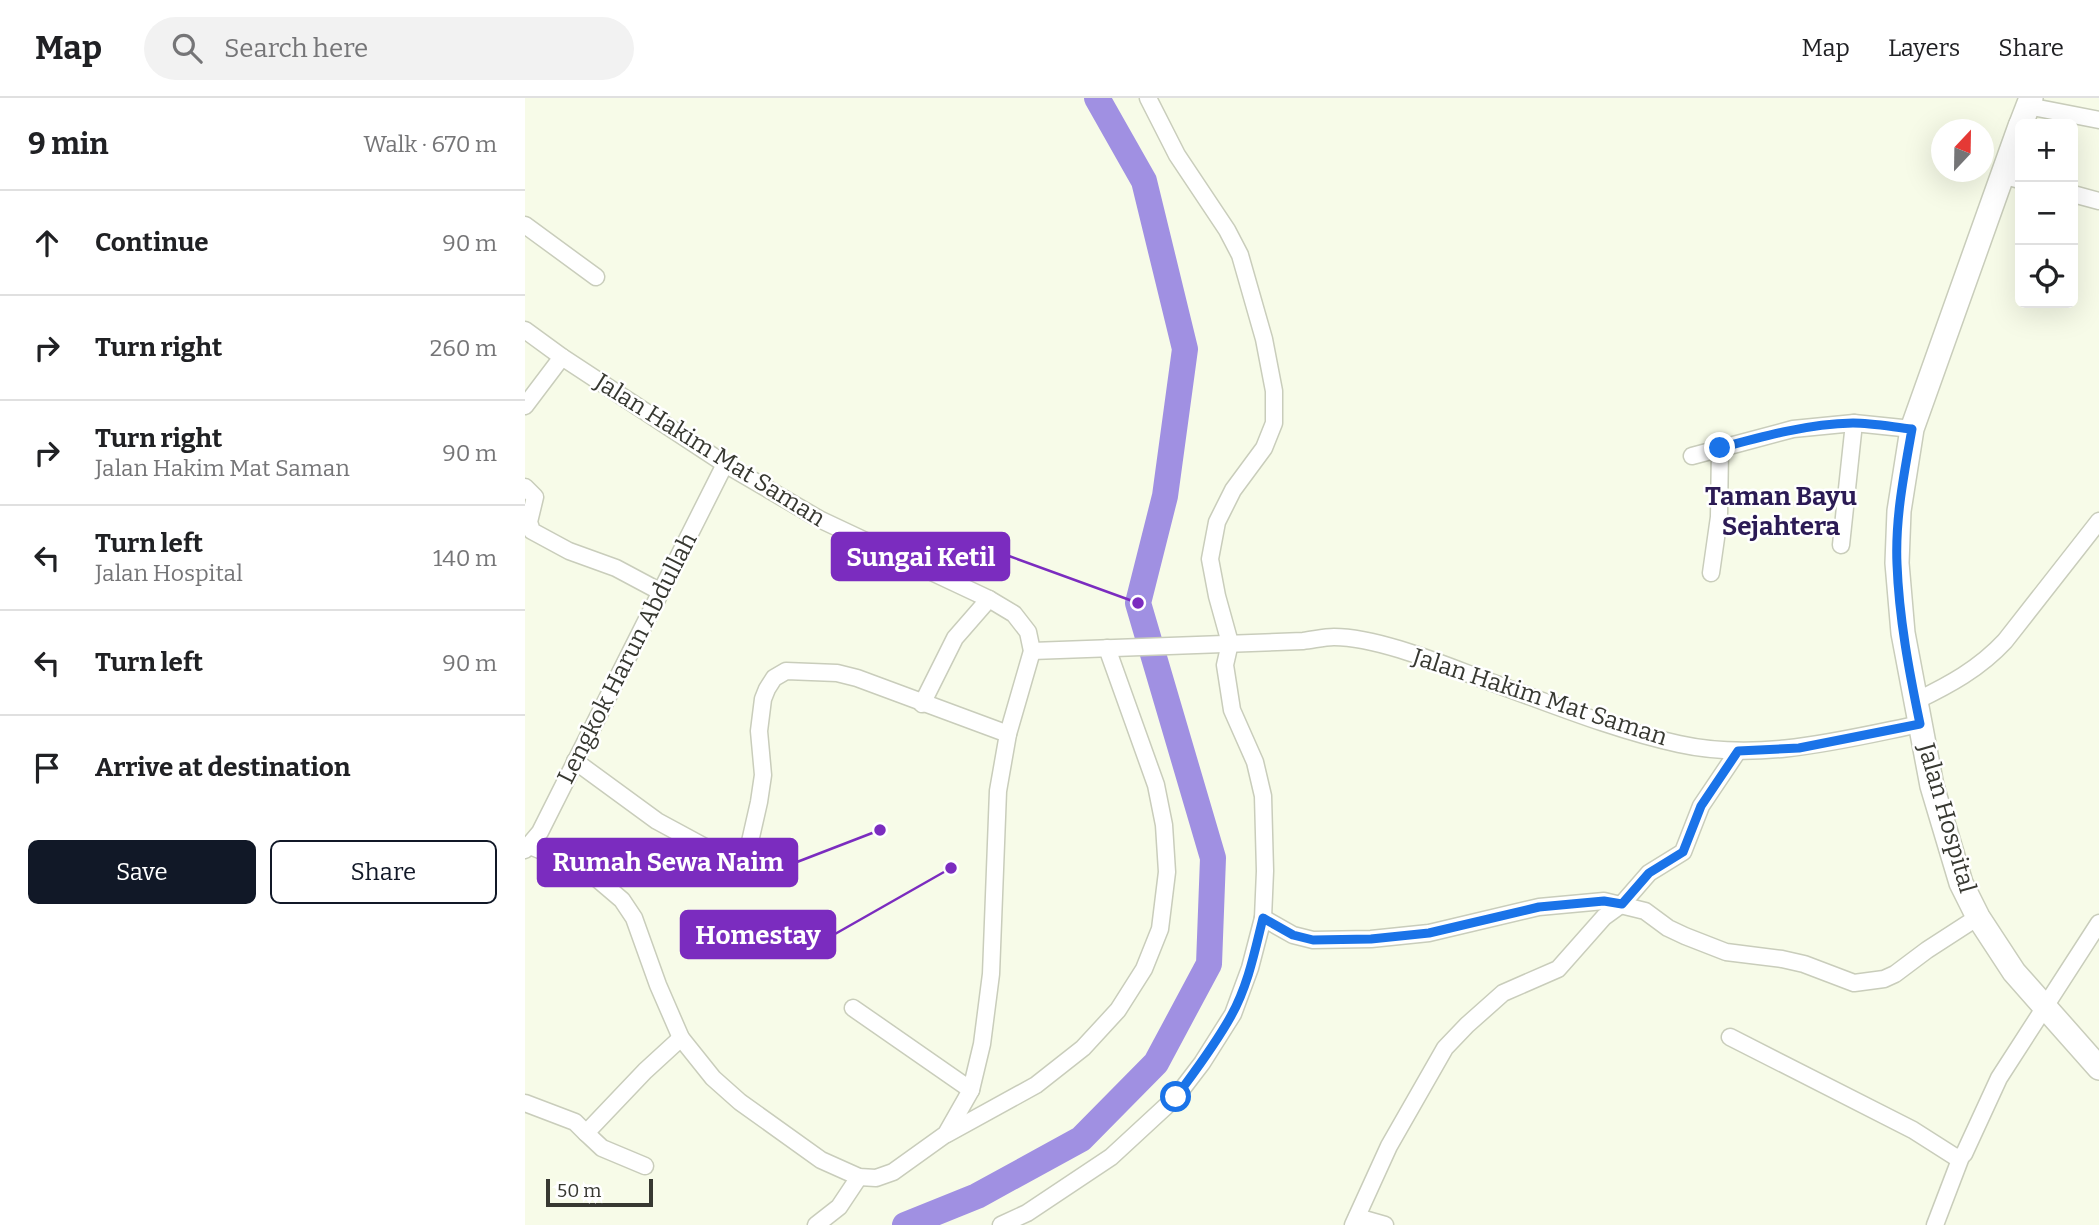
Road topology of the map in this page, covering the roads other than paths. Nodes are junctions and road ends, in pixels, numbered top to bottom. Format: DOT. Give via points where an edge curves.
graph roads {
  1 [pos="1148,98"];
  2 [pos="2025,114"];
  3 [pos="2055,118"];
  4 [pos="2099,120"];
  5 [pos="2011,177"];
  6 [pos="2078,195"];
  7 [pos="2099,201"];
  8 [pos="525,225"];
  9 [pos="596,277"];
  10 [pos="525,330"];
  11 [pos="562,357"];
  12 [pos="525,406"];
  13 [pos="1854,423"];
  14 [pos="1912,429"];
  15 [pos="1720,448"];
  16 [pos="1692,456"];
  17 [pos="725,464"];
  18 [pos="525,487"];
  19 [pos="2099,520"];
  20 [pos="1841,545"];
  21 [pos="1711,573"];
  22 [pos="661,592"];
  23 [pos="989,599"];
  24 [pos="1230,643"];
  25 [pos="1107,648"];
  26 [pos="1032,651"];
  27 [pos="1916,701"];
  28 [pos="922,704"];
  29 [pos="1920,724"];
  30 [pos="1008,734"];
  31 [pos="1738,751"];
  32 [pos="576,761"];
  33 [pos="528,848"];
  34 [pos="1622,904"];
  35 [pos="1978,916"];
  36 [pos="1263,918"];
  37 [pos="2099,923"];
  38 [pos="2045,1006"];
  39 [pos="853,1008"];
  40 [pos="1730,1037"];
  41 [pos="681,1038"];
  42 [pos="2099,1068"];
  43 [pos="971,1090"];
  44 [pos="525,1102"];
  45 [pos="586,1133"];
  46 [pos="946,1134"];
  47 [pos="1961,1157"];
  48 [pos="645,1166"];
  49 [pos="859,1177"];
  50 [pos="1355,1221"];
  51 [pos="816,1225"];
  52 [pos="1001,1225"];
  53 [pos="1385,1225"];
  54 [pos="1935,1225"];
  1 -- 24 [label="street" via="1177,155 1240,255 1274,391 1274,423 1264,449 1233,490 1217,522 1210,559"];
  2 -- 3 [label="street"];
  2 -- 5 [label="main road, Jalan Hospital"];
  3 -- 4 [label="street"];
  5 -- 14 [label="main road, Jalan Hospital"];
  6 -- 7 [label="street"];
  8 -- 9 [label="street"];
  10 -- 11 [label="street, Jalan Hakim Mat Saman"];
  11 -- 12 [label="street"];
  11 -- 17 [label="street, Jalan Hakim Mat Saman"];
  13 -- 14 [label="street"];
  13 -- 15 [label="street" via="1793,429"];
  13 -- 20 [label="street"];
  14 -- 27 [label="main road, Jalan Hospital" via="1899,511 1897,563 1903,633"];
  15 -- 16 [label="street"];
  15 -- 21 [label="street" via="1719,517"];
  17 -- 22 [label="street, Lengkok Harun Abdullah"];
  17 -- 23 [label="street, Jalan Hakim Mat Saman" via="819,519"];
  18 -- 22 [label="street" via="535,497 529,523 532,531"];
  19 -- 27 [label="street" via="1991,656 1949,686"];
  22 -- 32 [label="street, Lengkok Harun Abdullah"];
  23 -- 26 [label="street, Jalan Hakim Mat Saman" via="1014,614 1028,632"];
  23 -- 28 [label="street" via="955,638"];
  24 -- 25 [label="street, Jalan Hakim Mat Saman"];
  24 -- 31 [label="street, Jalan Hakim Mat Saman" via="1335,637 1364,642 1445,665 1608,724 1681,744"];
  24 -- 36 [label="street" via="1225,665 1233,710 1255,762 1263,796"];
  25 -- 26 [label="street, Jalan Hakim Mat Saman"];
  25 -- 46 [label="street" via="1156,785 1164,825 1167,872 1160,929 1145,970 1118,1010 1083,1048 1036,1085"];
  26 -- 30 [label="street"];
  27 -- 29 [label="main road, Jalan Hospital"];
  28 -- 30 [label="street"];
  28 -- 32 [label="street" via="837,673 786,671 775,678 760,714 763,775 744,868 657,821"];
  29 -- 31 [label="street, Jalan Hakim Mat Saman" via="1799,748"];
  29 -- 35 [label="main road, Jalan Hospital" via="1949,845"];
  30 -- 43 [label="street" via="998,791 991,974"];
  31 -- 34 [label="street" via="1701,806 1683,852 1649,873"];
  32 -- 33 [label="street, Lengkok Harun Abdullah"];
  33 -- 41 [label="street" via="574,864 622,900 634,918"];
  34 -- 35 [label="street" via="1645,911 1668,928 1714,948 1804,964 1854,983 1895,974"];
  34 -- 36 [label="street" via="1604,901 1539,907 1429,933 1371,939 1313,940"];
  34 -- 50 [label="street" via="1604,917 1558,969 1503,993 1445,1048 1389,1146"];
  35 -- 38 [label="main road, Jalan Hospital" via="2014,972"];
  36 -- 52 [label="street" via="1233,1014 1176,1097 1111,1157"];
  37 -- 38 [label="street"];
  38 -- 42 [label="main road, Jalan Hospital"];
  38 -- 47 [label="street" via="2000,1078"];
  39 -- 43 [label="street"];
  40 -- 47 [label="street" via="1913,1130 1951,1156"];
  41 -- 45 [label="street"];
  41 -- 49 [label="street" via="713,1078 740,1102 821,1160"];
  43 -- 46 [label="street"];
  44 -- 45 [label="street" via="575,1122"];
  45 -- 48 [label="street" via="601,1148"];
  46 -- 49 [label="street" via="893,1172"];
  47 -- 54 [label="street"];
  49 -- 51 [label="street" via="839,1207"];
  50 -- 53 [label="street"];
}
